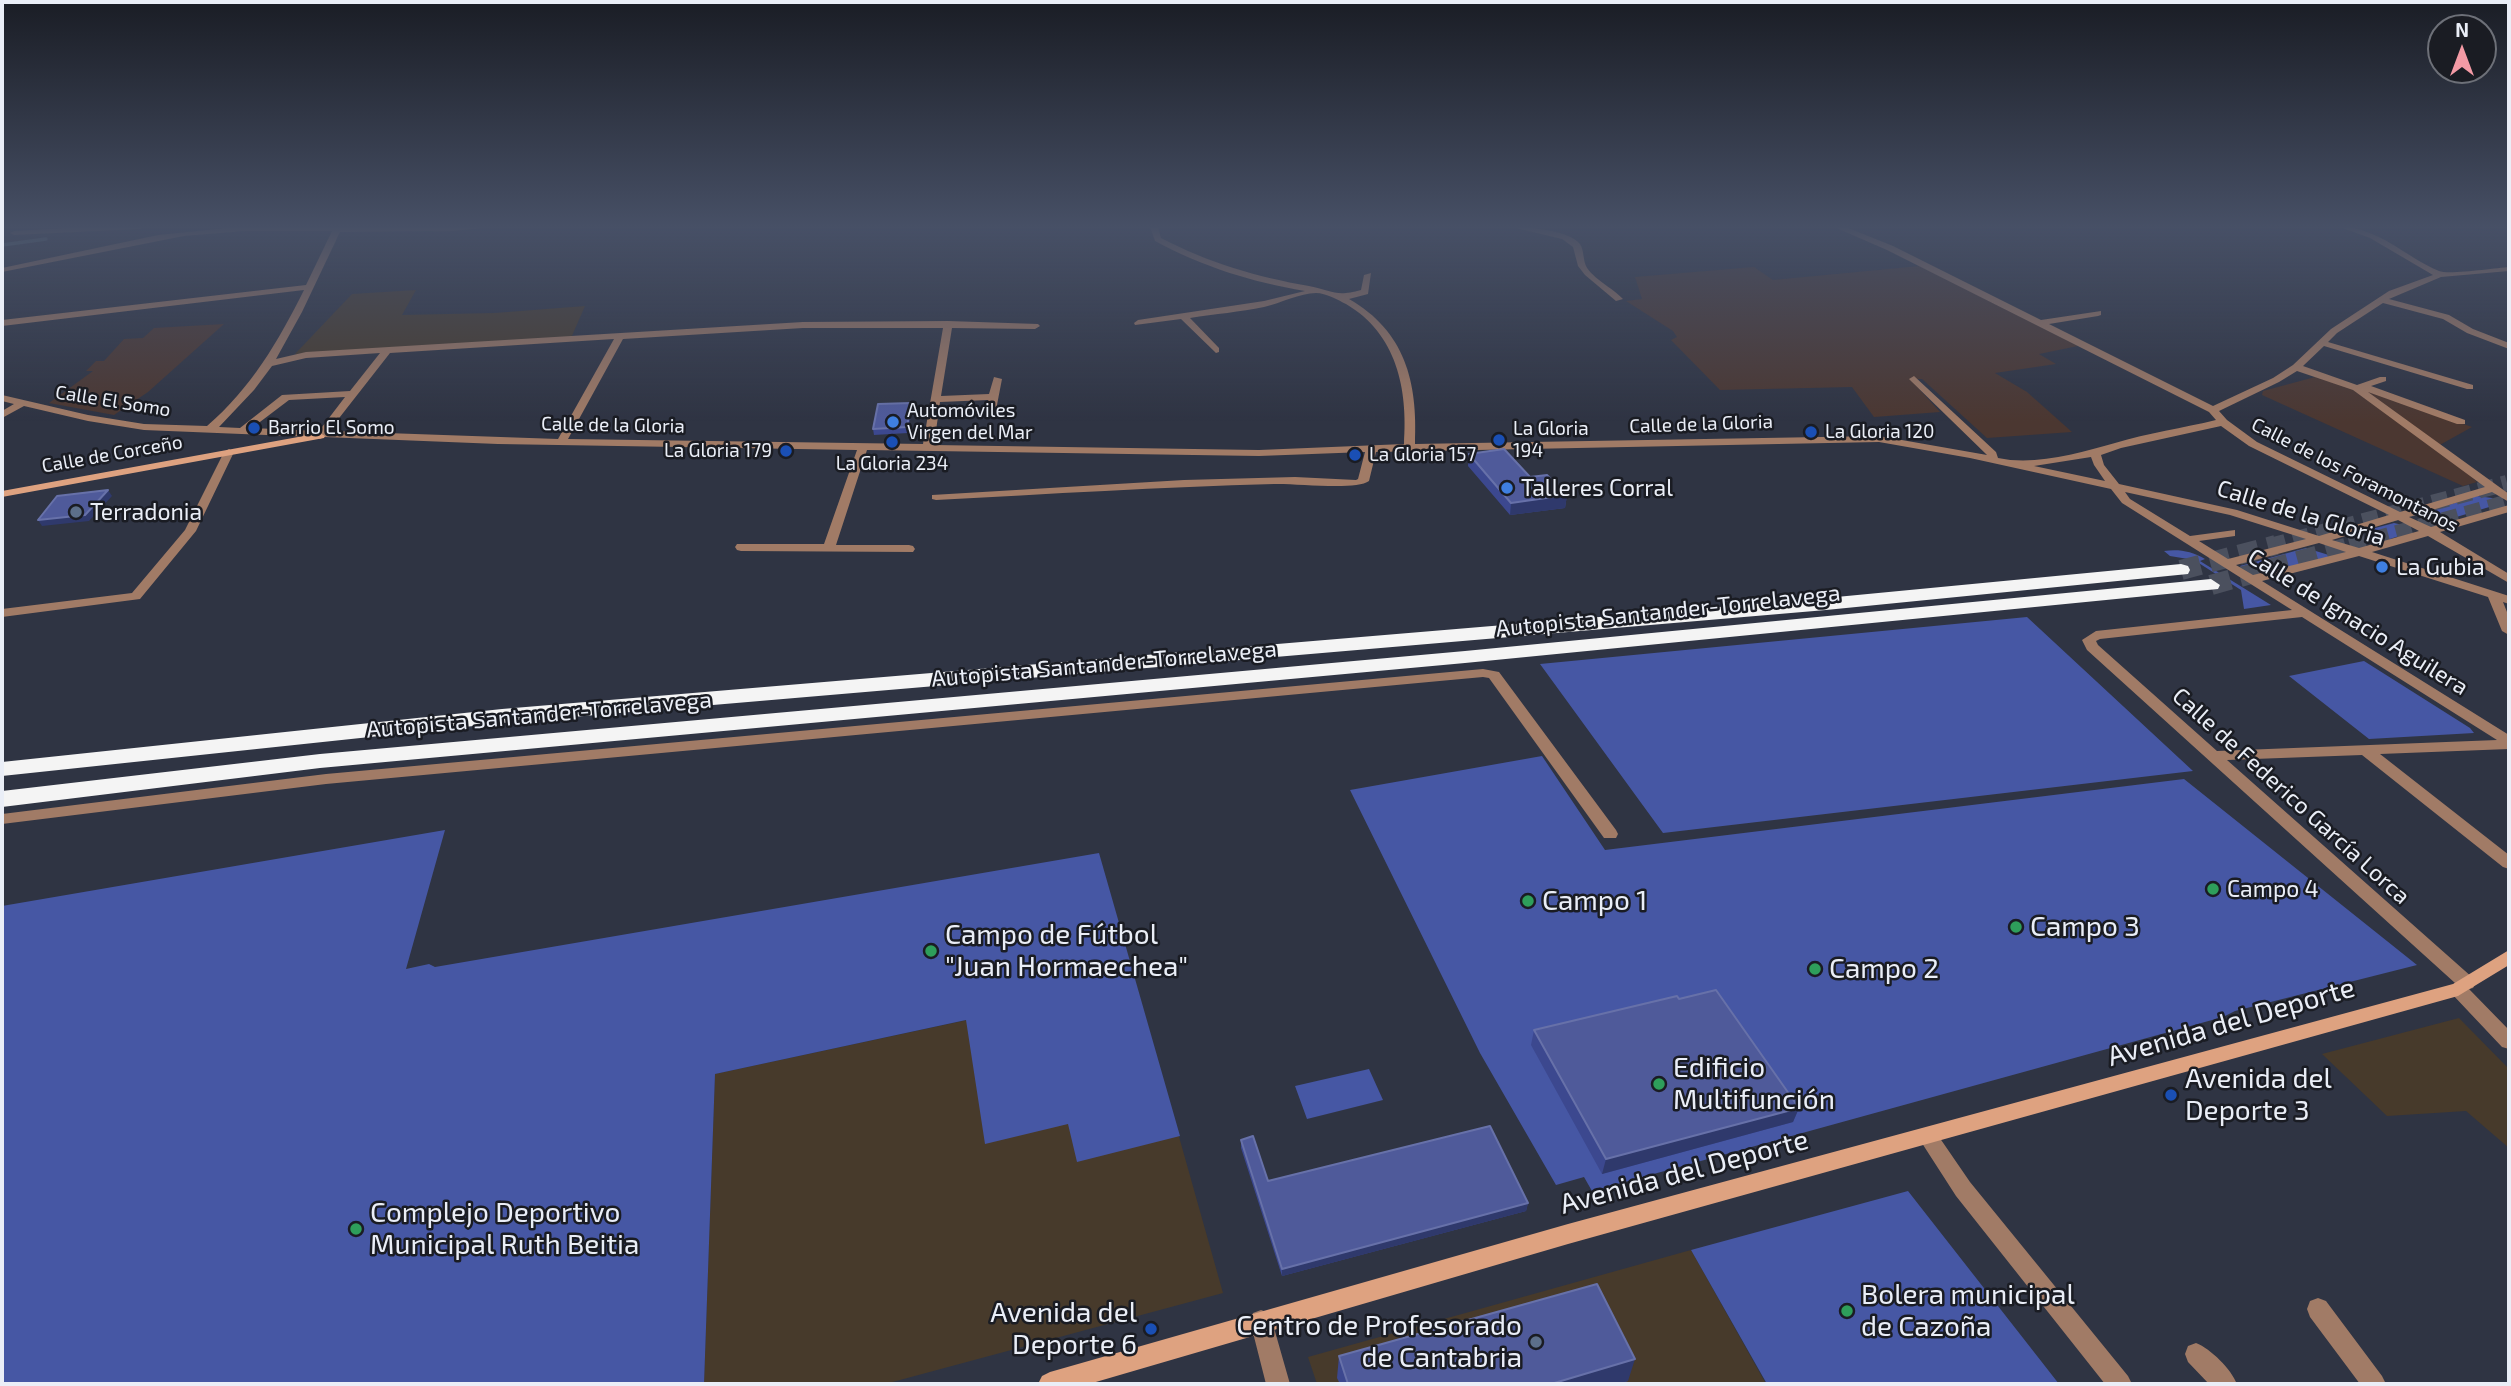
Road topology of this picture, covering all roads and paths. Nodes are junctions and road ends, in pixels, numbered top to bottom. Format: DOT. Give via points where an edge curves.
graph roads {
  1 [pos="268,292"];
  2 [pos="306,292"];
  3 [pos="1313,292"];
  4 [pos="1364,292"];
  5 [pos="1610,292"];
  6 [pos="1977,292"];
  7 [pos="2402,292"];
  8 [pos="1341,298"];
  9 [pos="1619,299"];
  10 [pos="2383,300"];
  11 [pos="2098,313"];
  12 [pos="1184,317"];
  13 [pos="2,323"];
  14 [pos="1138,323"];
  15 [pos="2039,323"];
  16 [pos="948,324"];
  17 [pos="1035,326"];
  18 [pos="620,337"];
  19 [pos="2320,342"];
  20 [pos="2509,346"];
  21 [pos="1216,349"];
  22 [pos="386,352"];
  23 [pos="271,363"];
  24 [pos="2296,367"];
  25 [pos="997,379"];
  26 [pos="1914,379"];
  27 [pos="2384,379"];
  28 [pos="2358,387"];
  29 [pos="2470,387"];
  30 [pos="353,394"];
  31 [pos="2,398"];
  32 [pos="938,399"];
  33 [pos="22,403"];
  34 [pos="2213,410"];
  35 [pos="2,415"];
  36 [pos="2223,422"];
  37 [pos="2461,422"];
  38 [pos="209,430"];
  39 [pos="241,432"];
  40 [pos="298,435"];
  41 [pos="320,436"];
  42 [pos="561,442"];
  43 [pos="270,444"];
  44 [pos="864,446"];
  45 [pos="928,447"];
  46 [pos="1409,447"];
  47 [pos="1371,449"];
  48 [pos="229,453"];
  49 [pos="2095,453"];
  50 [pos="1993,460"];
  51 [pos="2020,466"];
  52 [pos="2118,488"];
  53 [pos="2,494"];
  54 [pos="936,497"];
  55 [pos="2506,497"];
  56 [pos="2400,516"];
  57 [pos="2431,532"];
  58 [pos="2231,533"];
  59 [pos="2321,539"];
  60 [pos="2185,540"];
  61 [pos="741,547"];
  62 [pos="829,548"];
  63 [pos="909,549"];
  64 [pos="2360,552"];
  65 [pos="2224,564"];
  66 [pos="2181,570"];
  67 [pos="2509,579"];
  68 [pos="2250,580"];
  69 [pos="2211,585"];
  70 [pos="2493,595"];
  71 [pos="2509,600"];
  72 [pos="2304,613"];
  73 [pos="2,614"];
  74 [pos="2509,631"];
  75 [pos="2509,743"];
  76 [pos="2366,750"];
  77 [pos="2212,756"];
  78 [pos="2,769"];
  79 [pos="2,799"];
  80 [pos="2,818"];
  81 [pos="1610,834"];
  82 [pos="2509,863"];
  83 [pos="2509,957"];
  84 [pos="2462,986"];
  85 [pos="2509,1042"];
  86 [pos="1928,1137"];
  87 [pos="2319,1309"];
  88 [pos="1261,1321"];
  89 [pos="2196,1354"];
  90 [pos="1050,1384"];
  91 [pos="1278,1384"];
  92 [pos="2120,1384"];
  93 [pos="2225,1384"];
  94 [pos="2374,1384"];
  1 -- 13 [label="street"];
  2 -- 23 [label="street"];
  3 -- 8 [label="street"];
  3 -- 12 [label="street"];
  4 -- 8 [label="street"];
  5 -- 9 [label="street"];
  6 -- 15 [label="street, Calle de los Foramontanos"];
  7 -- 10 [label="street"];
  8 -- 46 [label="street" via="1390,336 1412,404"];
  10 -- 19 [label="street"];
  10 -- 20 [label="street" via="2446,317"];
  11 -- 15 [label="street"];
  12 -- 14 [label="street"];
  12 -- 21 [label="street"];
  15 -- 34 [label="street, Calle de los Foramontanos"];
  16 -- 17 [label="street"];
  16 -- 18 [label="street" via="803,325"];
  16 -- 32 [label="street"];
  18 -- 22 [label="street"];
  18 -- 42 [label="street"];
  19 -- 24 [label="street"];
  19 -- 29 [label="street"];
  22 -- 23 [label="street" via="306,355"];
  22 -- 30 [label="street"];
  23 -- 38 [label="street"];
  24 -- 28 [label="street"];
  24 -- 34 [label="street"];
  25 -- 32 [label="street" via="992,403"];
  26 -- 50 [label="street"];
  27 -- 28 [label="street"];
  28 -- 37 [label="street"];
  28 -- 55 [label="street"];
  30 -- 39 [label="street" via="286,397"];
  30 -- 41 [label="street"];
  31 -- 33 [label="street, Calle El Somo"];
  32 -- 45 [label="street"];
  33 -- 35 [label="street, Calle El Somo"];
  33 -- 38 [label="street, Calle El Somo" via="123,425"];
  34 -- 36 [label="street, Calle de los Foramontanos"];
  36 -- 49 [label="street, Calle de la Gloria"];
  36 -- 56 [label="street, Calle de los Foramontanos" via="2268,453"];
  38 -- 39 [label="street, Calle El Somo"];
  39 -- 40 [label="street, Calle El Somo"];
  40 -- 41 [label="street, Calle de la Gloria"];
  40 -- 43 [label="main road, Calle de Corceño"];
  41 -- 42 [label="street, Calle de la Gloria"];
  41 -- 43 [label="main road, Calle de Corceño"];
  42 -- 44 [label="street, Calle de la Gloria"];
  43 -- 48 [label="main road, Calle de Corceño"];
  44 -- 45 [label="street, Calle de la Gloria"];
  44 -- 62 [label="street"];
  45 -- 47 [label="street, Calle de la Gloria" via="1259,453"];
  46 -- 47 [label="street, Calle de la Gloria"];
  46 -- 50 [label="street, Calle de la Gloria" via="1859,438"];
  47 -- 54 [label="street" via="1363,481 1356,483 1184,483"];
  48 -- 53 [label="main road, Calle de Corceño"];
  48 -- 73 [label="street" via="190,531 136,596"];
  49 -- 51 [label="street, Calle de la Gloria"];
  49 -- 52 [label="street"];
  50 -- 51 [label="street, Calle de la Gloria"];
  51 -- 52 [label="street, Calle de la Gloria"];
  52 -- 59 [label="street, Calle de la Gloria" via="2233,512"];
  52 -- 60 [label="street, Calle de Ignacio Aguilera" via="2126,501"];
  55 -- 56 [label="street"];
  55 -- 57 [label="street"];
  56 -- 57 [label="street, Calle de los Foramontanos"];
  56 -- 59 [label="street"];
  57 -- 64 [label="street"];
  57 -- 67 [label="street, Calle de los Foramontanos"];
  58 -- 60 [label="street, Calle de Ignacio Aguilera"];
  59 -- 64 [label="street, Calle de la Gloria"];
  59 -- 65 [label="street"];
  60 -- 65 [label="street, Calle de Ignacio Aguilera"];
  61 -- 62 [label="street"];
  62 -- 63 [label="street"];
  64 -- 68 [label="street"];
  64 -- 70 [label="street, Calle de la Gloria"];
  65 -- 68 [label="street, Calle de Ignacio Aguilera"];
  66 -- 78 [label="highway, Autopista Santander-Torrelavega" via="488,718"];
  68 -- 72 [label="street, Calle de Ignacio Aguilera"];
  69 -- 79 [label="highway, Autopista Santander-Torrelavega" via="320,761"];
  70 -- 71 [label="street, Calle de la Gloria"];
  70 -- 74 [label="street"];
  72 -- 75 [label="street, Calle de Ignacio Aguilera"];
  72 -- 77 [label="street, Calle de Federico García Lorca" via="2096,635 2089,640"];
  75 -- 76 [label="street"];
  76 -- 77 [label="street"];
  76 -- 82 [label="street"];
  77 -- 84 [label="street, Calle de Federico García Lorca"];
  80 -- 81 [label="street" via="326,779 1483,673 1494,675"];
  83 -- 84 [label="main road, Avenida del Deporte"];
  84 -- 85 [label="street, Calle de Federico García Lorca"];
  84 -- 86 [label="main road, Avenida del Deporte"];
  86 -- 88 [label="main road, Avenida del Deporte"];
  86 -- 92 [label="street" via="1963,1189"];
  87 -- 94 [label="street"];
  88 -- 90 [label="main road, Avenida del Deporte"];
  88 -- 91 [label="street"];
  89 -- 93 [label="street"];
}
